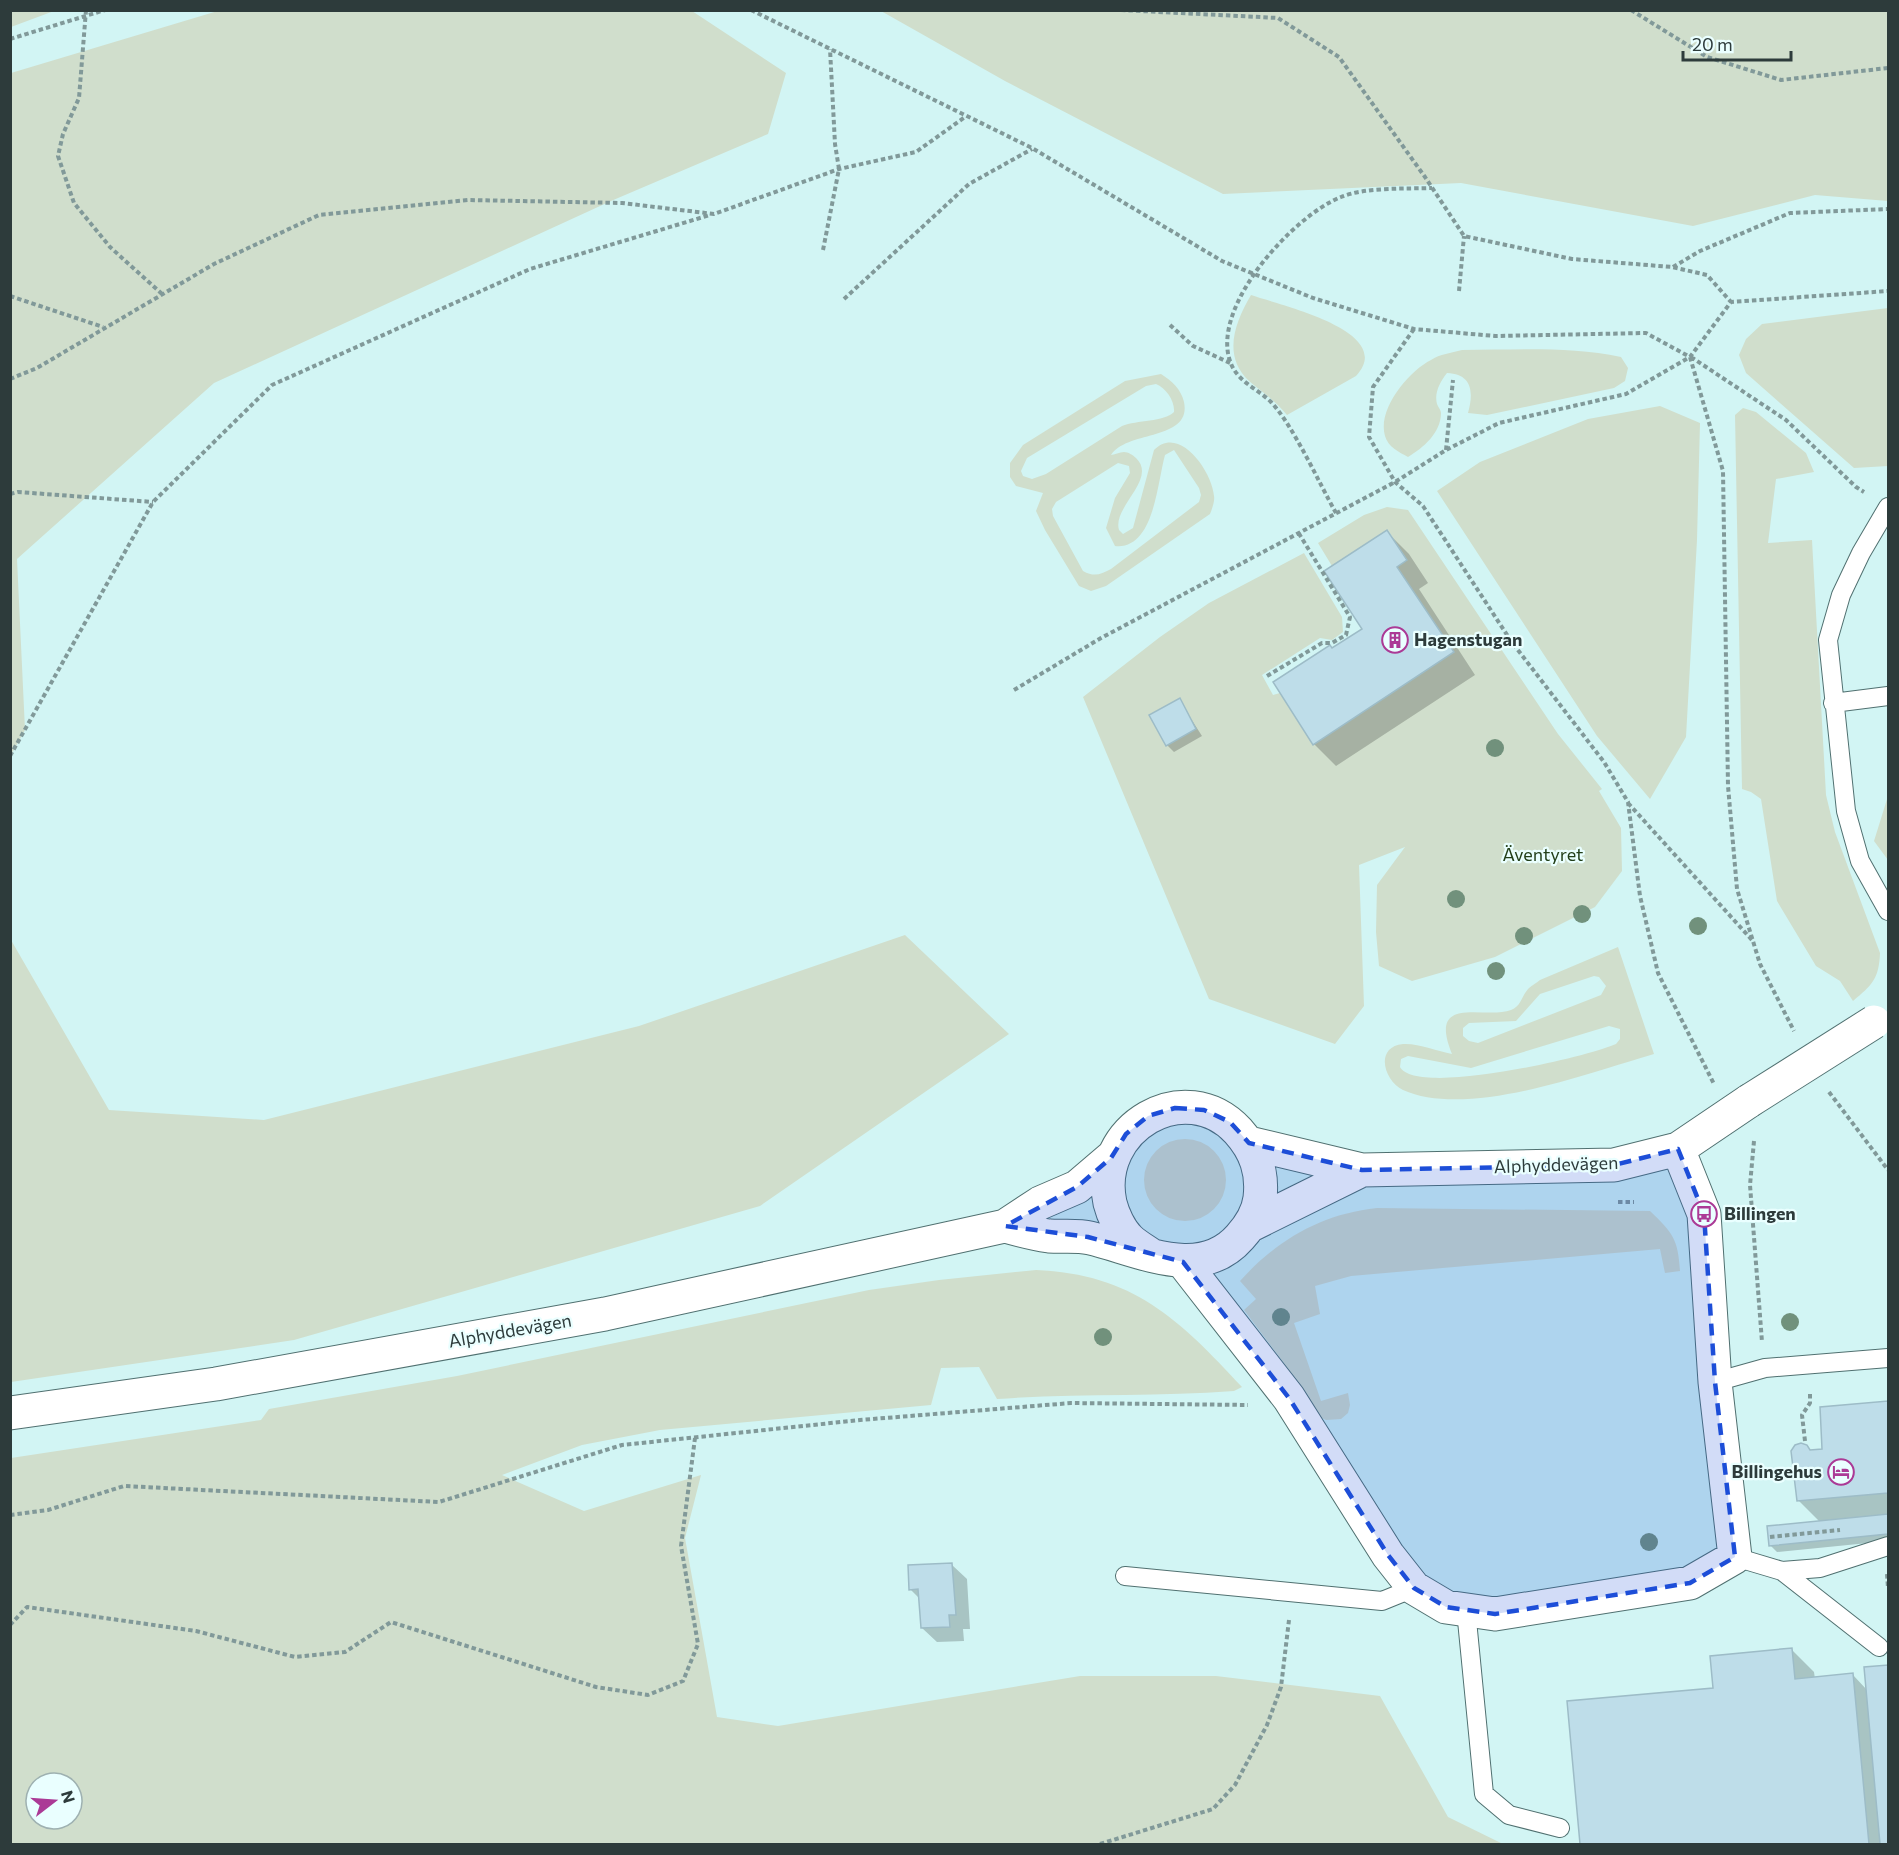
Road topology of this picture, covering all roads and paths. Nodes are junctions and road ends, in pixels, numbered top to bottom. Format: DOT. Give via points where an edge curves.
graph roads {
  1 [pos="86,10"];
  2 [pos="105,10"];
  3 [pos="752,10"];
  4 [pos="1121,10"];
  5 [pos="1631,10"];
  6 [pos="84,16"];
  7 [pos="10,39"];
  8 [pos="830,48"];
  9 [pos="1888,68"];
  10 [pos="965,117"];
  11 [pos="1032,148"];
  12 [pos="839,169"];
  13 [pos="1432,188"];
  14 [pos="1888,209"];
  15 [pos="714,214"];
  16 [pos="1464,236"];
  17 [pos="823,250"];
  18 [pos="1672,267"];
  19 [pos="1253,274"];
  20 [pos="1460,291"];
  21 [pos="1888,291"];
  22 [pos="162,294"];
  23 [pos="10,296"];
  24 [pos="844,299"];
  25 [pos="1731,302"];
  26 [pos="1170,324"];
  27 [pos="103,327"];
  28 [pos="1414,328"];
  29 [pos="1690,357"];
  30 [pos="1230,363"];
  31 [pos="10,379"];
  32 [pos="1454,380"];
  33 [pos="1446,450"];
  34 [pos="1395,482"];
  35 [pos="10,494"];
  36 [pos="1872,496"];
  37 [pos="153,502"];
  38 [pos="1888,507"];
  39 [pos="1336,513"];
  40 [pos="1298,532"];
  41 [pos="1267,676"];
  42 [pos="1014,690"];
  43 [pos="1888,696"];
  44 [pos="1833,703"];
  45 [pos="10,756"];
  46 [pos="1628,802"];
  47 [pos="1888,911"];
  48 [pos="1753,941"];
  49 [pos="1881,1016"];
  50 [pos="1799,1040"];
  51 [pos="1826,1087"];
  52 [pos="1718,1090"];
  53 [pos="1760,1133"];
  54 [pos="1249,1143"];
  55 [pos="1678,1149"];
  56 [pos="1111,1158"];
  57 [pos="1362,1170"];
  58 [pos="1888,1170"];
  59 [pos="1251,1225"];
  60 [pos="1005,1226"];
  61 [pos="1151,1255"];
  62 [pos="1183,1262"];
  63 [pos="1888,1358"];
  64 [pos="1808,1365"];
  65 [pos="1765,1368"];
  66 [pos="1715,1382"];
  67 [pos="1254,1405"];
  68 [pos="10,1413"];
  69 [pos="695,1438"];
  70 [pos="1805,1441"];
  71 [pos="10,1515"];
  72 [pos="1844,1530"];
  73 [pos="1888,1546"];
  74 [pos="1734,1549"];
  75 [pos="1782,1571"];
  76 [pos="1125,1576"];
  77 [pos="1414,1588"];
  78 [pos="1292,1592"];
  79 [pos="1466,1610"];
  80 [pos="10,1625"];
  81 [pos="1879,1647"];
  82 [pos="1560,1828"];
  83 [pos="1100,1845"];
  1 -- 6 [label="path"];
  2 -- 6 [label="path"];
  3 -- 8 [label="path"];
  4 -- 13 [label="path" via="1278,18 1339,57"];
  5 -- 9 [label="path" via="1707,57 1781,80"];
  6 -- 7 [label="path"];
  6 -- 22 [label="path" via="79,98 58,156 74,202 110,247"];
  8 -- 10 [label="path"];
  8 -- 12 [label="path"];
  10 -- 11 [label="path"];
  10 -- 12 [label="path" via="916,152"];
  11 -- 19 [label="path" via="1222,261"];
  11 -- 24 [label="path" via="969,184"];
  12 -- 15 [label="path"];
  12 -- 17 [label="path"];
  13 -- 16 [label="path"];
  13 -- 19 [label="path" via="1341,196 1276,244"];
  14 -- 18 [label="path" via="1790,213"];
  15 -- 22 [label="path" via="622,203 468,200 319,215 214,264"];
  15 -- 37 [label="path" via="530,269 272,385"];
  16 -- 18 [label="path" via="1572,259"];
  16 -- 20 [label="path"];
  18 -- 25 [label="path" via="1707,275"];
  19 -- 28 [label="path" via="1313,298"];
  19 -- 30 [label="path" via="1228,330"];
  21 -- 25 [label="path"];
  22 -- 27 [label="path"];
  23 -- 27 [label="path"];
  25 -- 29 [label="path"];
  26 -- 30 [label="path" via="1193,346"];
  27 -- 31 [label="path" via="37,368"];
  28 -- 29 [label="path" via="1495,336 1646,333"];
  28 -- 34 [label="path" via="1373,387 1369,437"];
  29 -- 33 [label="path" via="1626,394 1499,423"];
  29 -- 36 [label="path" via="1786,420 1856,487"];
  29 -- 48 [label="path" via="1723,471 1728,786 1737,889"];
  30 -- 39 [label="path" via="1284,419"];
  32 -- 33 [label="path"];
  33 -- 34 [label="path"];
  34 -- 39 [label="path"];
  34 -- 46 [label="path" via="1423,506 1511,641 1604,762"];
  35 -- 37 [label="path"];
  37 -- 45 [label="path"];
  38 -- 44 [label="lane" via="1861,553 1834,618 1828,640"];
  39 -- 40 [label="path"];
  40 -- 41 [label="path" via="1350,617 1346,635 1332,643 1322,643"];
  40 -- 42 [label="path" via="1101,638"];
  43 -- 44 [label="lane"];
  44 -- 47 [label="lane" via="1846,811 1860,861"];
  46 -- 48 [label="path"];
  46 -- 52 [label="path" via="1640,896 1658,973"];
  48 -- 50 [label="path" via="1760,964"];
  49 -- 55 [label="street, Alphyddevägen, bridge"];
  51 -- 58 [label="path"];
  53 -- 65 [label="path" via="1754,1140 1750,1185"];
  54 -- 56 [label="street" via="1230,1122 1204,1110 1176,1108 1148,1116 1126,1134"];
  54 -- 57 [label="street, Alphyddevägen"];
  54 -- 59 [label="street" via="1262,1184"];
  55 -- 57 [label="street, Alphyddevägen" via="1614,1165"];
  55 -- 66 [label="street" via="1704,1214"];
  56 -- 60 [label="street, Alphyddevägen" via="1077,1187 1040,1203"];
  56 -- 61 [label="street" via="1107,1186 1113,1214 1128,1238"];
  57 -- 59 [label="street, Alphyddevägen"];
  59 -- 62 [label="street" via="1233,1245 1209,1258"];
  60 -- 61 [label="street, Alphyddevägen" via="1088,1238"];
  60 -- 68 [label="street, Alphyddevägen" via="605,1314 216,1384"];
  61 -- 62 [label="street"];
  62 -- 77 [label="street" via="1289,1398 1364,1519"];
  63 -- 64 [label="lane"];
  64 -- 65 [label="lane"];
  64 -- 70 [label="path" via="1810,1403 1802,1415"];
  65 -- 66 [label="lane"];
  66 -- 74 [label="street"];
  67 -- 69 [label="path" via="1071,1403"];
  69 -- 71 [label="path" via="622,1445 439,1502 124,1486 48,1509"];
  69 -- 80 [label="path" via="681,1546 698,1644 683,1681 648,1695 596,1687 391,1622 345,1652 295,1657 196,1630 27,1607"];
  72 -- 74 [label="path"];
  73 -- 75 [label="lane" via="1820,1568"];
  74 -- 75 [label="lane"];
  74 -- 79 [label="street" via="1690,1583 1496,1614"];
  75 -- 81 [label="lane"];
  76 -- 78 [label="lane"];
  77 -- 78 [label="lane" via="1382,1600"];
  77 -- 79 [label="street" via="1446,1607"];
  78 -- 83 [label="path" via="1281,1687 1267,1725 1235,1785 1213,1809"];
  79 -- 82 [label="lane" via="1484,1794 1509,1815"];
}
